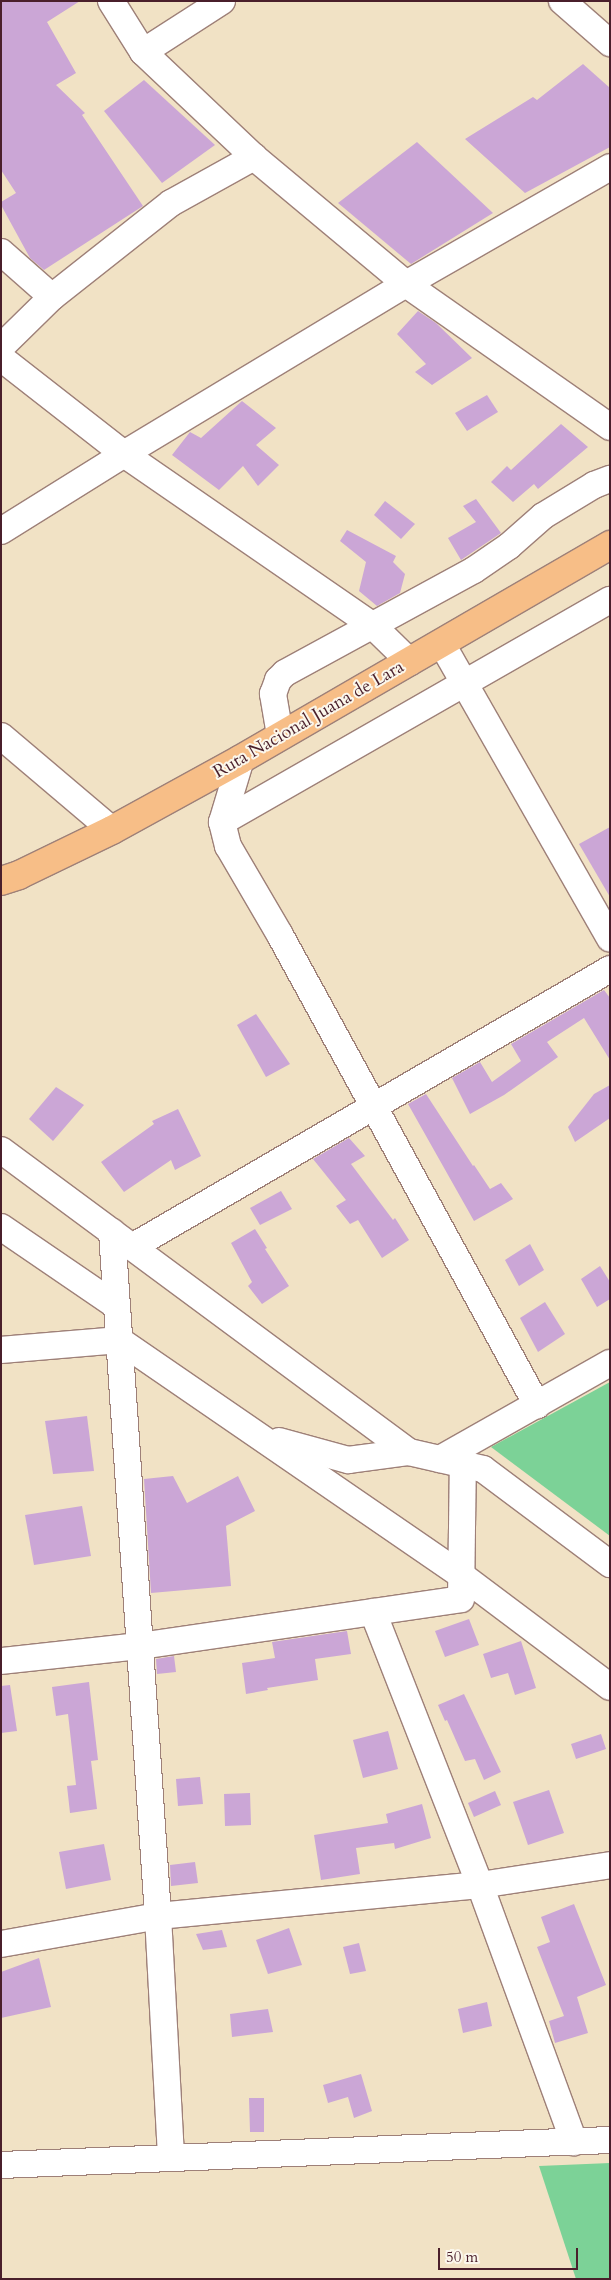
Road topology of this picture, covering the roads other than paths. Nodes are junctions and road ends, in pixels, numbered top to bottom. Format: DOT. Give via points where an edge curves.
graph roads {
  1 [pos="111,1"];
  2 [pos="222,1"];
  3 [pos="562,1"];
  4 [pos="610,43"];
  5 [pos="143,52"];
  6 [pos="254,157"];
  7 [pos="610,167"];
  8 [pos="1,252"];
  9 [pos="406,284"];
  10 [pos="52,297"];
  11 [pos="1,347"];
  12 [pos="1,358"];
  13 [pos="610,427"];
  14 [pos="124,454"];
  15 [pos="610,479"];
  16 [pos="1,531"];
  17 [pos="610,545"];
  18 [pos="610,600"];
  19 [pos="372,625"];
  20 [pos="442,644"];
  21 [pos="410,662"];
  22 [pos="464,683"];
  23 [pos="280,735"];
  24 [pos="1,736"];
  25 [pos="241,759"];
  26 [pos="222,822"];
  27 [pos="112,830"];
  28 [pos="1,881"];
  29 [pos="610,938"];
  30 [pos="610,969"];
  31 [pos="374,1106"];
  32 [pos="1,1150"];
  33 [pos="1,1227"];
  34 [pos="122,1239"];
  35 [pos="117,1306"];
  36 [pos="119,1340"];
  37 [pos="1,1350"];
  38 [pos="610,1363"];
  39 [pos="537,1404"];
  40 [pos="259,1436"];
  41 [pos="409,1452"];
  42 [pos="452,1462"];
  43 [pos="610,1564"];
  44 [pos="461,1575"];
  45 [pos="373,1612"];
  46 [pos="140,1646"];
  47 [pos="1,1661"];
  48 [pos="610,1687"];
  49 [pos="610,1865"];
  50 [pos="480,1885"];
  51 [pos="158,1916"];
  52 [pos="1,1944"];
  53 [pos="610,2140"];
  54 [pos="574,2142"];
  55 [pos="171,2158"];
  56 [pos="1,2165"];
  1 -- 5 [label="street"];
  2 -- 5 [label="street"];
  3 -- 4 [label="street"];
  5 -- 6 [label="street"];
  6 -- 9 [label="street"];
  6 -- 10 [label="street" via="171,202"];
  7 -- 9 [label="street"];
  8 -- 10 [label="street"];
  9 -- 13 [label="street"];
  9 -- 14 [label="street"];
  10 -- 11 [label="street"];
  12 -- 14 [label="street"];
  14 -- 16 [label="street"];
  14 -- 19 [label="street"];
  15 -- 19 [label="street" via="543,516 509,546 474,570"];
  17 -- 20 [label="highway, Ruta Nacional Juana de Lara"];
  18 -- 22 [label="street"];
  19 -- 21 [label="street"];
  19 -- 23 [label="street" via="285,673 278,680 273,694"];
  20 -- 21 [label="highway, Ruta Nacional Juana de Lara"];
  20 -- 22 [label="street"];
  21 -- 23 [label="highway, Ruta Nacional Juana de Lara"];
  22 -- 26 [label="street"];
  22 -- 29 [label="street"];
  23 -- 25 [label="highway, Ruta Nacional Juana de Lara"];
  24 -- 27 [label="street"];
  25 -- 26 [label="street"];
  25 -- 27 [label="highway, Ruta Nacional Juana de Lara"];
  26 -- 31 [label="street" via="228,846"];
  27 -- 28 [label="highway, Ruta Nacional Juana de Lara"];
  30 -- 31 [label="street"];
  31 -- 34 [label="street"];
  31 -- 39 [label="street"];
  32 -- 34 [label="street"];
  33 -- 35 [label="street"];
  34 -- 35 [label="street"];
  34 -- 41 [label="street"];
  35 -- 36 [label="street"];
  36 -- 37 [label="street"];
  36 -- 40 [label="street"];
  36 -- 46 [label="street"];
  38 -- 39 [label="street"];
  39 -- 42 [label="street"];
  40 -- 41 [label="street" via="348,1460"];
  40 -- 44 [label="street"];
  41 -- 42 [label="street"];
  42 -- 43 [label="street" via="483,1469"];
  42 -- 44 [label="street"];
  44 -- 45 [label="street" via="461,1599"];
  44 -- 48 [label="street"];
  45 -- 46 [label="street"];
  45 -- 50 [label="street"];
  46 -- 47 [label="street"];
  46 -- 51 [label="street"];
  49 -- 50 [label="street"];
  50 -- 51 [label="street"];
  50 -- 54 [label="street"];
  51 -- 52 [label="street"];
  51 -- 55 [label="street"];
  53 -- 54 [label="street"];
  54 -- 55 [label="street"];
  55 -- 56 [label="street"];
}
